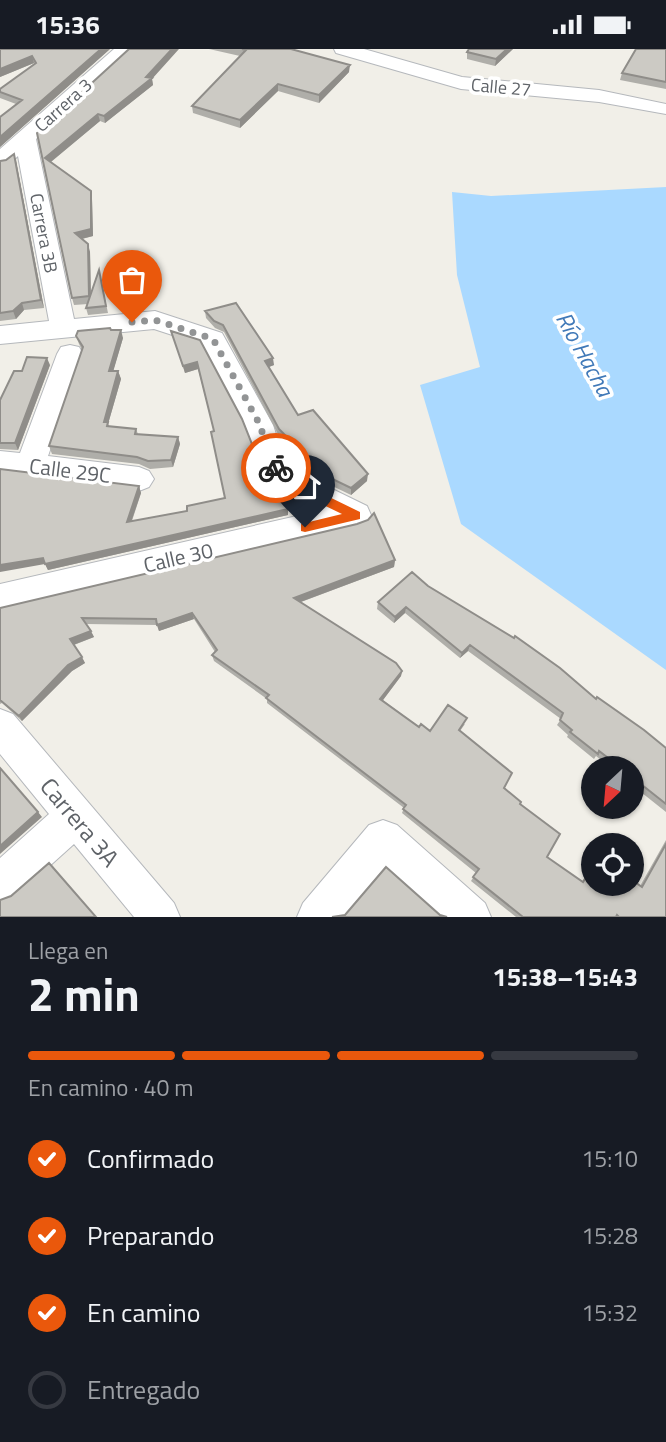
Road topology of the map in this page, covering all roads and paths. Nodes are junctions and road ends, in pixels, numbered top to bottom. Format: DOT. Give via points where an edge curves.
graph roads {
  1 [pos="125,49"];
  2 [pos="343,49"];
  3 [pos="662,109"];
  4 [pos="25,139"];
  5 [pos="0,160"];
  6 [pos="0,335"];
  7 [pos="66,340"];
  8 [pos="0,462"];
  9 [pos="30,465"];
  10 [pos="139,479"];
  11 [pos="0,598"];
  12 [pos="0,726"];
  13 [pos="76,816"];
  14 [pos="0,884"];
  15 [pos="159,917"];
  16 [pos="317,917"];
  17 [pos="471,917"];
  1 -- 4 [label="street, Carrera 3"];
  2 -- 3 [label="street, Calle 27" via="461,83 599,96"];
  4 -- 5 [label="street, Carrera 3"];
  4 -- 7 [label="street, Carrera 3B"];
  6 -- 7 [label="street"];
  7 -- 9 [label="street"];
  7 -- 11 [label="street, Calle 30" via="155,320 213,339 260,425 272,465 313,494 356,515"];
  8 -- 9 [label="street, Calle 29C"];
  9 -- 10 [label="street, Calle 29C"];
  12 -- 13 [label="street, Carrera 3A"];
  13 -- 14 [label="street"];
  13 -- 15 [label="street, Carrera 3A"];
  16 -- 17 [label="street" via="383,839"];
}
